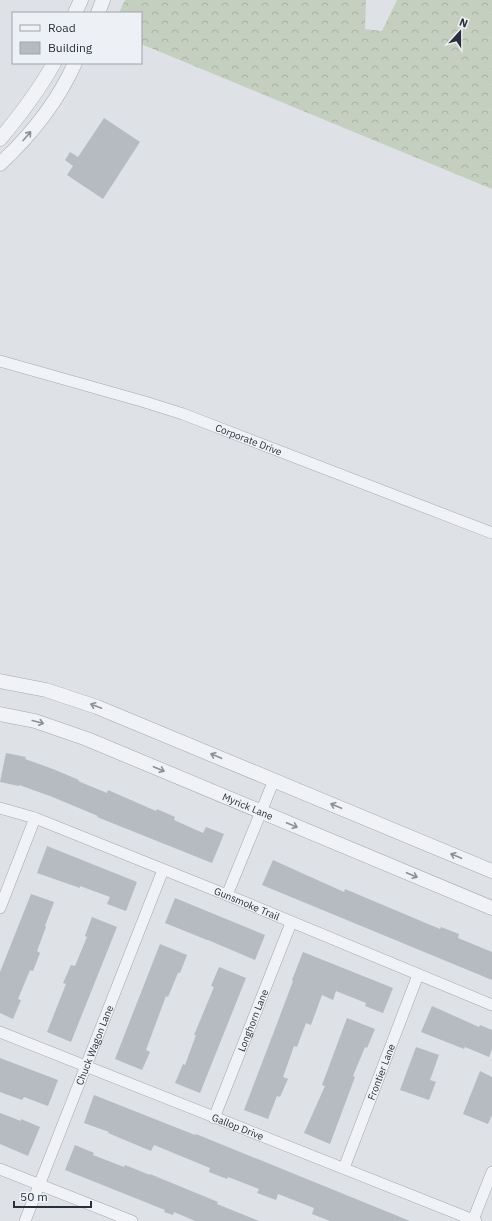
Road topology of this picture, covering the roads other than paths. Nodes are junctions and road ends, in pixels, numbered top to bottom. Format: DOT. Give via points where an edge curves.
graph roads {
  1 [pos="81,0"];
  2 [pos="103,0"];
  3 [pos="76,12"];
  4 [pos="98,12"];
  5 [pos="53,64"];
  6 [pos="75,64"];
  7 [pos="0,139"];
  8 [pos="0,164"];
  9 [pos="0,361"];
  10 [pos="492,533"];
  11 [pos="0,681"];
  12 [pos="0,714"];
  13 [pos="274,780"];
  14 [pos="0,808"];
  15 [pos="261,812"];
  16 [pos="35,818"];
  17 [pos="164,870"];
  18 [pos="492,871"];
  19 [pos="227,895"];
  20 [pos="0,908"];
  21 [pos="492,908"];
  22 [pos="291,922"];
  23 [pos="418,975"];
  24 [pos="492,1005"];
  25 [pos="0,1032"];
  26 [pos="86,1066"];
  27 [pos="214,1118"];
  28 [pos="344,1168"];
  29 [pos="0,1169"];
  30 [pos="492,1172"];
  31 [pos="39,1184"];
  32 [pos="474,1220"];
  33 [pos="25,1221"];
  34 [pos="132,1221"];
  1 -- 3 [label="street"];
  2 -- 4 [label="street"];
  5 -- 7 [label="street" via="22,114"];
  8 -- 6 [label="street, one-way" via="30,133"];
  9 -- 10 [label="street, Corporate Drive" via="183,414"];
  13 -- 11 [label="street, one-way" via="70,697"];
  12 -- 15 [label="street, Myrick Lane, one-way" via="50,725"];
  13 -- 15 [label="street"];
  18 -- 13 [label="street, one-way"];
  14 -- 16 [label="street, Gunsmoke Trail"];
  15 -- 19 [label="street"];
  15 -- 21 [label="street, Myrick Lane, one-way"];
  16 -- 17 [label="street, Gunsmoke Trail"];
  16 -- 20 [label="street"];
  17 -- 19 [label="street, Gunsmoke Trail"];
  17 -- 26 [label="street, Chuck Wagon Lane"];
  19 -- 22 [label="street, Gunsmoke Trail"];
  22 -- 23 [label="street, Gunsmoke Trail"];
  22 -- 27 [label="street, Longhorn Lane"];
  23 -- 24 [label="street, Gunsmoke Trail"];
  23 -- 28 [label="street, Frontier Lane"];
  25 -- 26 [label="street, Gallop Drive"];
  26 -- 27 [label="street, Gallop Drive"];
  26 -- 31 [label="street, Chuck Wagon Lane"];
  27 -- 28 [label="street, Gallop Drive"];
  28 -- 32 [label="street, Gallop Drive"];
  29 -- 31 [label="street"];
  30 -- 32 [label="street"];
  31 -- 33 [label="street, Chuck Wagon Lane"];
  31 -- 34 [label="street"];
}
